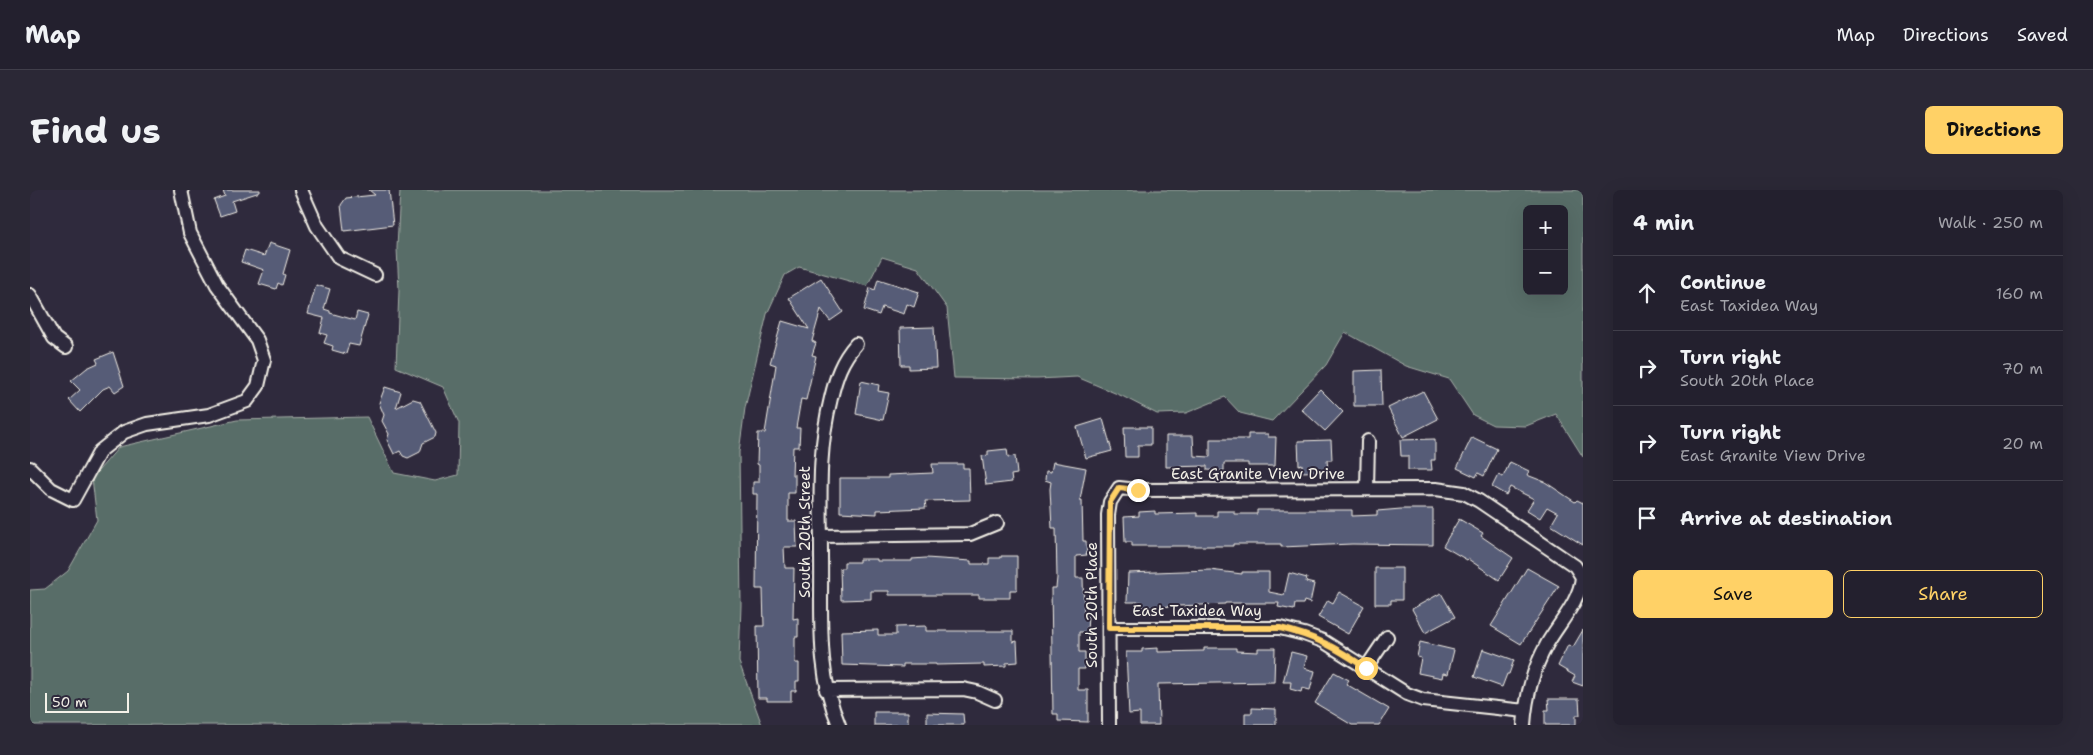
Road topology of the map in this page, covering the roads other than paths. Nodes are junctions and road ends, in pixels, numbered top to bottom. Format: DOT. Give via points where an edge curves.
graph roads {
  1 [pos="181,190"];
  2 [pos="301,190"];
  3 [pos="375,275"];
  4 [pos="30,295"];
  5 [pos="856,344"];
  6 [pos="66,347"];
  7 [pos="1368,441"];
  8 [pos="30,468"];
  9 [pos="1119,488"];
  10 [pos="1367,489"];
  11 [pos="997,522"];
  12 [pos="821,536"];
  13 [pos="1582,577"];
  14 [pos="1109,628"];
  15 [pos="1387,637"];
  16 [pos="1366,668"];
  17 [pos="826,690"];
  18 [pos="995,700"];
  19 [pos="1525,711"];
  20 [pos="839,725"];
  21 [pos="1109,725"];
  22 [pos="1524,725"];
  1 -- 8 [label="street" via="190,233 217,285 257,340 264,360 258,386 248,401 209,416 147,424 124,432 100,451 73,500 50,489"];
  2 -- 3 [label="street" via="317,226 339,258"];
  4 -- 6 [label="street" via="54,338"];
  5 -- 12 [label="street, South 20th Street" via="844,356 838,369 824,432"];
  7 -- 10 [label="street, East Granite View Drive"];
  9 -- 10 [label="street, East Granite View Drive"];
  9 -- 14 [label="street, South 20th Place" via="1110,502 1108,515"];
  10 -- 13 [label="street, East Granite View Drive" via="1436,489 1464,493 1575,566"];
  11 -- 12 [label="street" via="970,534"];
  12 -- 17 [label="street, South 20th Street" via="822,650"];
  13 -- 19 [label="street" via="1581,589 1538,662"];
  14 -- 16 [label="street, East Taxidea Way" via="1280,628 1324,641"];
  14 -- 21 [label="street, South 20th Place"];
  15 -- 16 [label="street"];
  16 -- 19 [label="street, East Taxidea Way" via="1407,694 1423,700"];
  17 -- 18 [label="street" via="963,688"];
  17 -- 20 [label="street, South 20th Street"];
  19 -- 22 [label="street"];
}
